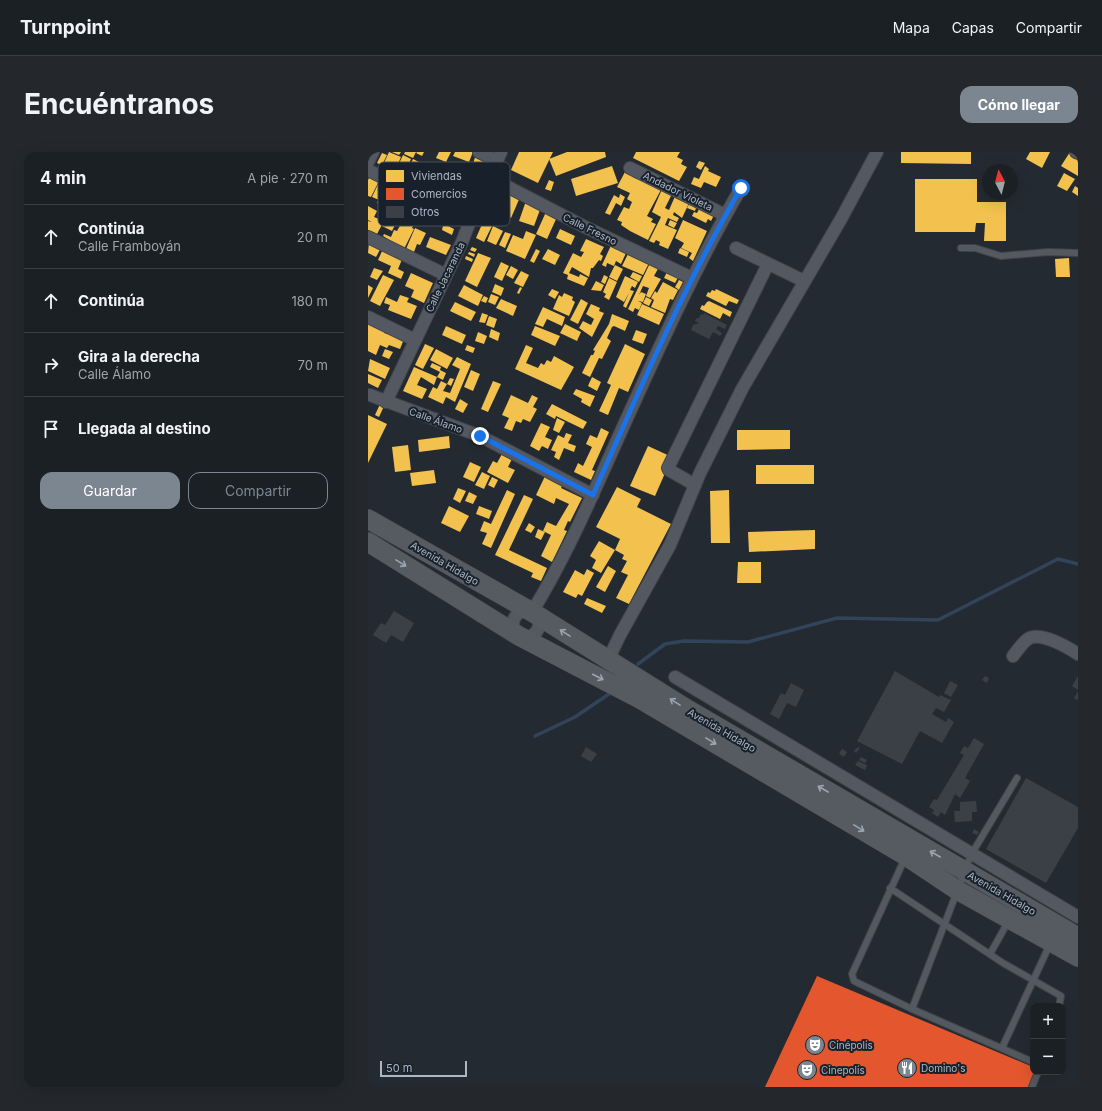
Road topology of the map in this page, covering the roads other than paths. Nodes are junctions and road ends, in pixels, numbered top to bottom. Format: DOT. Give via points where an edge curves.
graph roads {
  1 [pos="373,152"];
  2 [pos="479,152"];
  3 [pos="877,152"];
  4 [pos="499,156"];
  5 [pos="368,162"];
  6 [pos="630,168"];
  7 [pos="368,170"];
  8 [pos="378,175"];
  9 [pos="510,188"];
  10 [pos="741,188"];
  11 [pos="725,215"];
  12 [pos="468,226"];
  13 [pos="368,237"];
  14 [pos="736,248"];
  15 [pos="962,248"];
  16 [pos="1078,253"];
  17 [pos="768,264"];
  18 [pos="446,275"];
  19 [pos="692,278"];
  20 [pos="804,282"];
  21 [pos="368,317"];
  22 [pos="415,340"];
  23 [pos="370,394"];
  24 [pos="386,402"];
  25 [pos="695,485"];
  26 [pos="593,495"];
  27 [pos="368,519"];
  28 [pos="368,542"];
  29 [pos="532,612"];
  30 [pos="519,636"];
  31 [pos="1078,654"];
  32 [pos="1013,656"];
  33 [pos="608,660"];
  34 [pos="675,677"];
  35 [pos="1018,778"];
  36 [pos="906,856"];
  37 [pos="967,863"];
  38 [pos="890,888"];
  39 [pos="957,890"];
  40 [pos="1078,917"];
  41 [pos="1010,918"];
  42 [pos="945,923"];
  43 [pos="1078,937"];
  44 [pos="1052,942"];
  45 [pos="990,954"];
  46 [pos="1078,957"];
  47 [pos="1034,980"];
  48 [pos="1060,1003"];
  49 [pos="912,1009"];
  50 [pos="1002,1048"];
  51 [pos="1030,1061"];
  52 [pos="1037,1075"];
  53 [pos="1032,1087"];
  1 -- 5 [label="street"];
  2 -- 4 [label="street"];
  3 -- 20 [label="street"];
  6 -- 11 [label="street, Andador Violeta"];
  7 -- 8 [label="street"];
  9 -- 19 [label="street, Calle Fresno"];
  10 -- 11 [label="street"];
  11 -- 19 [label="street"];
  12 -- 18 [label="street, Calle Jacaranda"];
  13 -- 18 [label="street"];
  14 -- 17 [label="street"];
  15 -- 16 [label="lane" via="975,248 1001,256 1048,252"];
  17 -- 20 [label="street"];
  17 -- 25 [label="street" via="668,468"];
  18 -- 22 [label="street, Calle Jacaranda"];
  19 -- 26 [label="street"];
  20 -- 25 [label="street" via="742,389"];
  21 -- 22 [label="street"];
  22 -- 24 [label="street, Calle Jacaranda"];
  23 -- 24 [label="street, Calle Álamo"];
  24 -- 26 [label="street, Calle Álamo" via="480,436"];
  25 -- 33 [label="street" via="670,545"];
  26 -- 29 [label="street"];
  27 -- 29 [label="main road, Avenida Hidalgo"];
  28 -- 30 [label="main road, Avenida Hidalgo, one-way"];
  29 -- 30 [label="street" via="522,612 513,618 512,627"];
  29 -- 30 [label="street" via="539,621 537,632 530,638"];
  33 -- 29 [label="main road, Avenida Hidalgo, one-way"];
  30 -- 36 [label="main road, Avenida Hidalgo, one-way" via="640,699"];
  31 -- 32 [label="street" via="1066,646 1040,636 1028,639"];
  37 -- 33 [label="main road, Avenida Hidalgo, one-way" via="687,710"];
  34 -- 37 [label="street" via="833,770"];
  35 -- 37 [label="lane"];
  36 -- 38 [label="lane"];
  36 -- 39 [label="main road, Avenida Hidalgo"];
  37 -- 39 [label="lane"];
  37 -- 40 [label="street"];
  37 -- 43 [label="main road, Avenida Hidalgo"];
  38 -- 42 [label="lane"];
  38 -- 49 [label="lane" via="852,974 854,981"];
  39 -- 41 [label="main road, Avenida Hidalgo"];
  39 -- 42 [label="lane"];
  41 -- 44 [label="main road, Avenida Hidalgo"];
  41 -- 45 [label="lane"];
  42 -- 45 [label="lane"];
  42 -- 49 [label="lane"];
  44 -- 46 [label="main road, Avenida Hidalgo"];
  44 -- 47 [label="lane"];
  45 -- 47 [label="lane"];
  47 -- 48 [label="lane" via="1061,996"];
  47 -- 50 [label="lane"];
  49 -- 50 [label="lane"];
  50 -- 51 [label="lane"];
  52 -- 53 [label="lane"];
}
